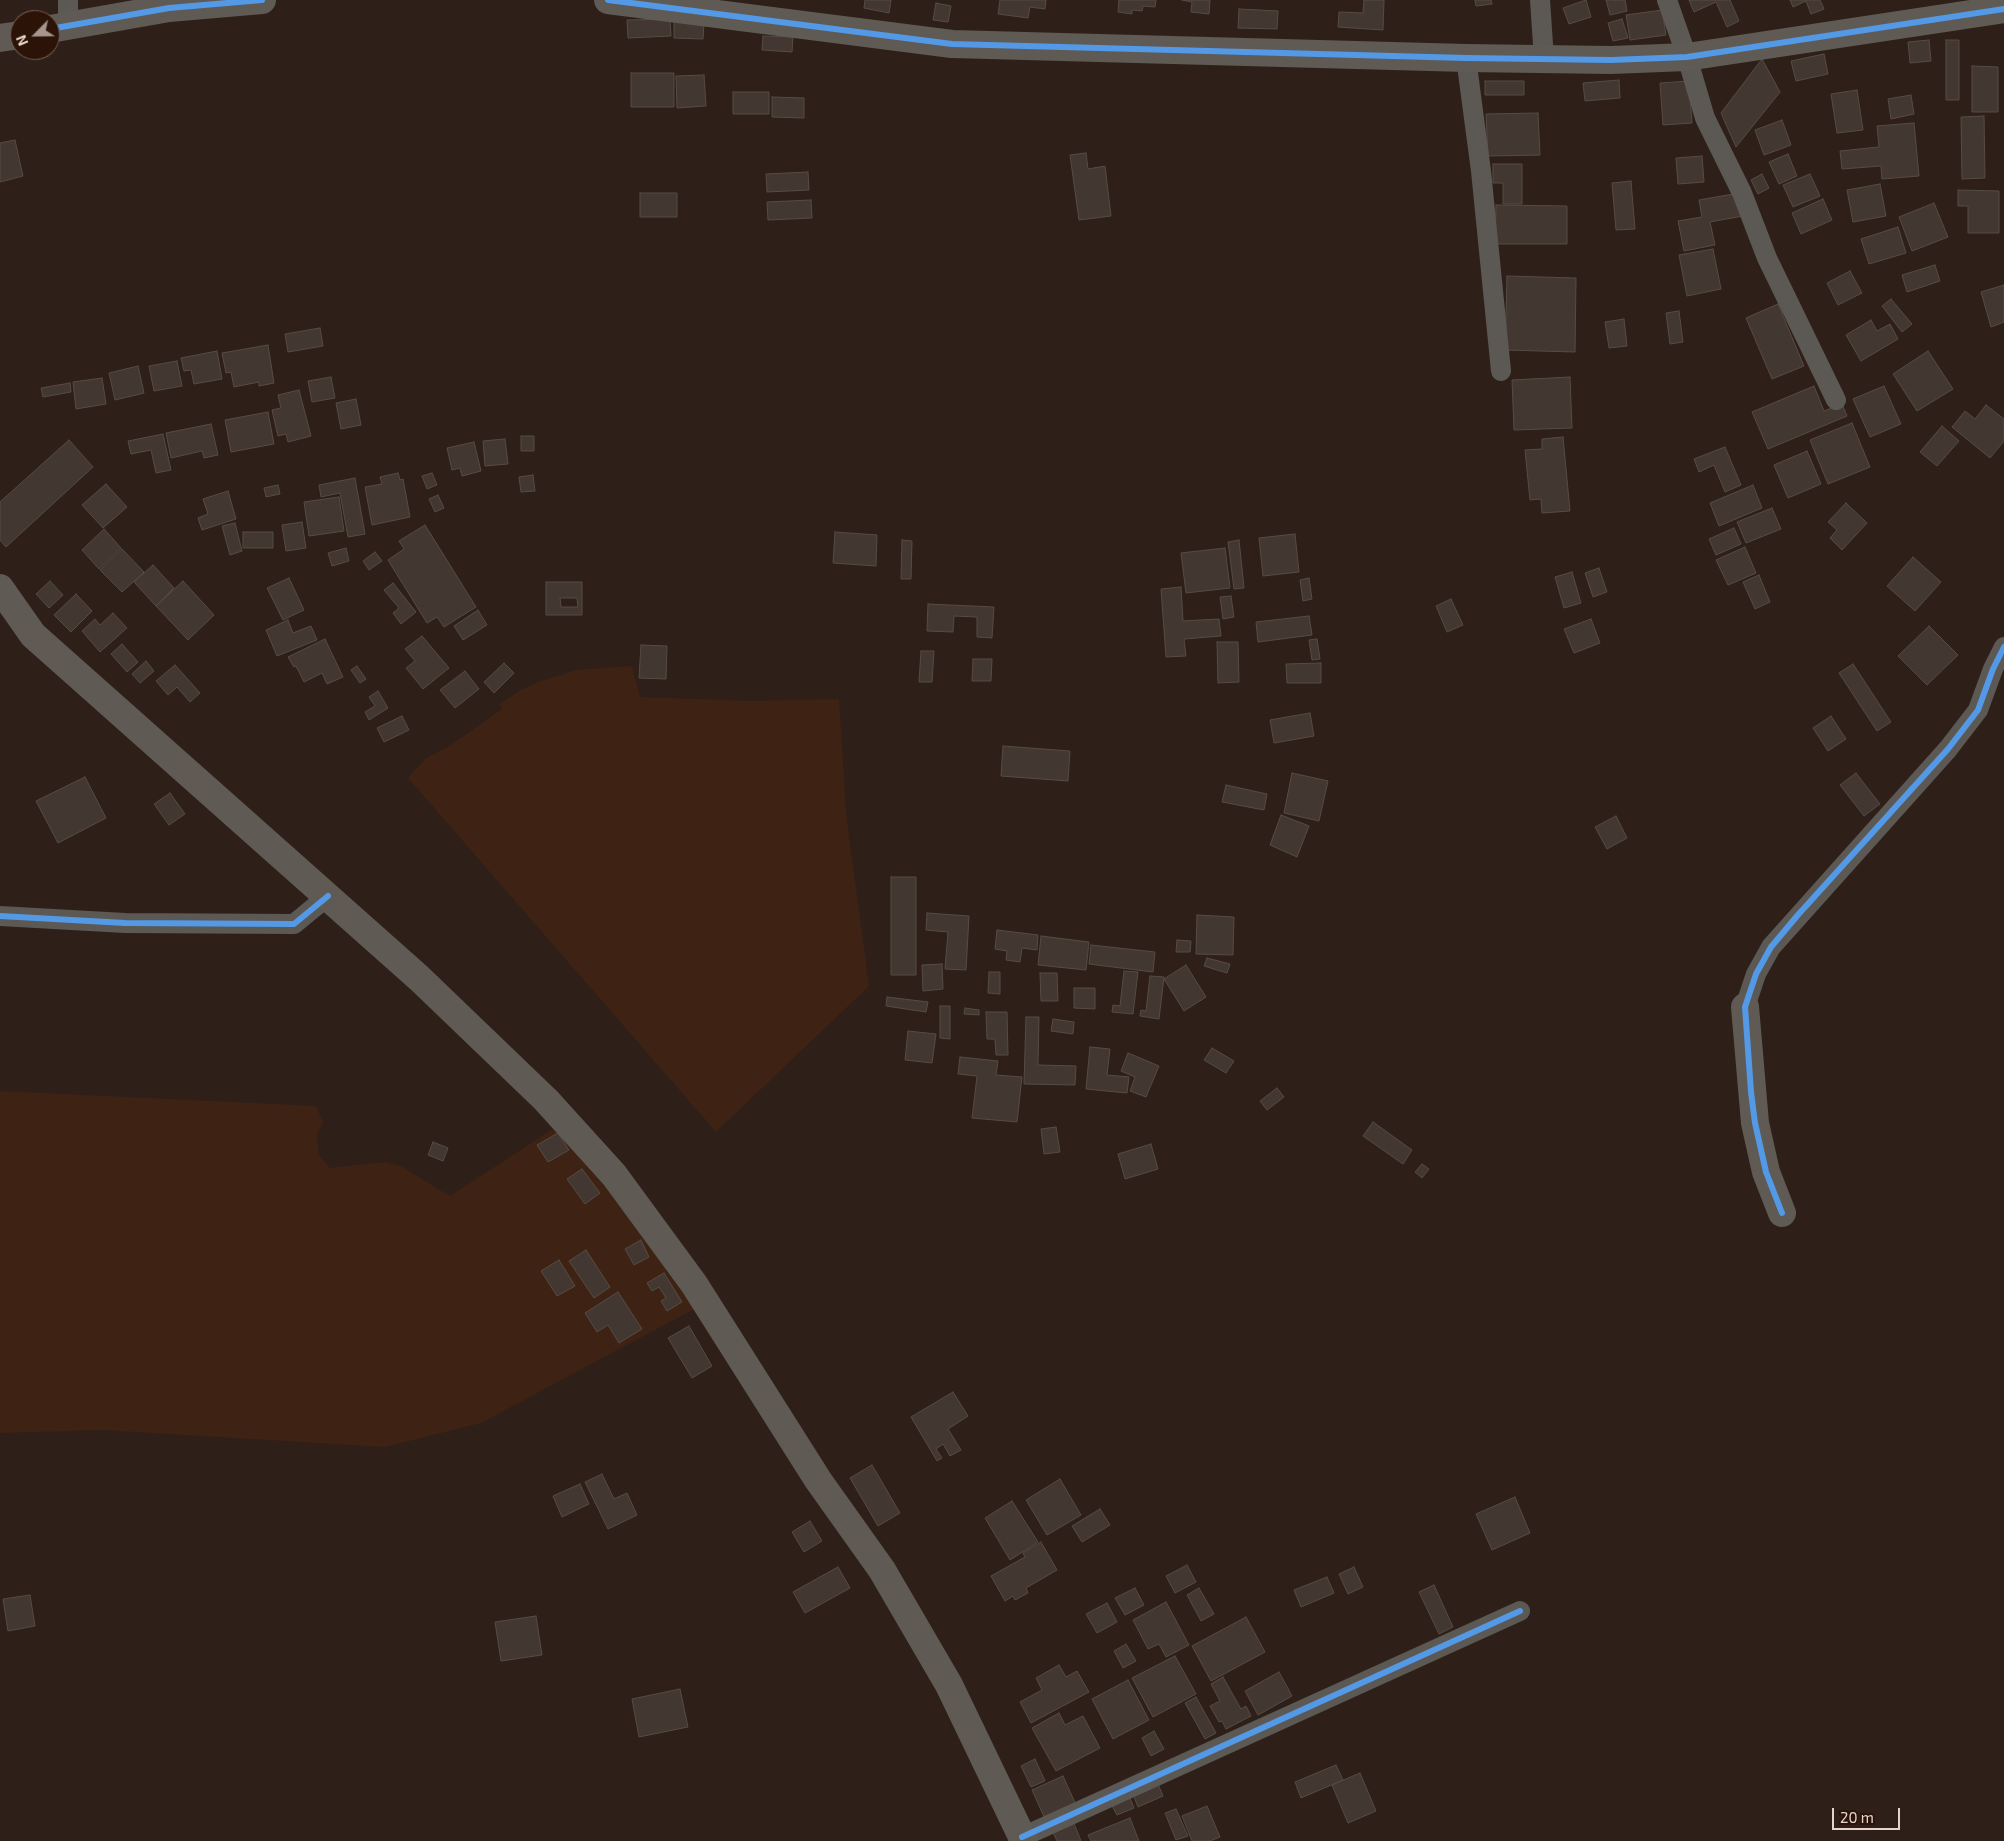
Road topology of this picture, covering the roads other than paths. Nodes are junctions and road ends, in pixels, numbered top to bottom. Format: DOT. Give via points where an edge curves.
graph roads {
  1 [pos="262,0"];
  2 [pos="608,0"];
  3 [pos="1540,0"];
  4 [pos="1667,0"];
  5 [pos="2004,9"];
  6 [pos="62,19"];
  7 [pos="1466,58"];
  8 [pos="1687,58"];
  9 [pos="1544,60"];
  10 [pos="1501,371"];
  11 [pos="1836,400"];
  12 [pos="0,588"];
  13 [pos="2004,647"];
  14 [pos="328,896"];
  15 [pos="0,916"];
  16 [pos="1744,1007"];
  17 [pos="1782,1213"];
  18 [pos="1520,1611"];
  19 [pos="1023,1839"];
  1 -- 6 [label="street"];
  2 -- 7 [label="street" via="952,44"];
  3 -- 9 [label="street"];
  4 -- 8 [label="street"];
  5 -- 8 [label="street"];
  7 -- 9 [label="street"];
  7 -- 10 [label="street"];
  8 -- 9 [label="street"];
  8 -- 11 [label="street" via="1705,118 1742,193 1767,258"];
  12 -- 14 [label="street" via="34,635"];
  13 -- 16 [label="street" via="1978,710 1948,749 1771,947 1756,974"];
  14 -- 15 [label="street" via="294,924 125,923"];
  14 -- 19 [label="street" via="546,1100 614,1174 694,1284 818,1480 882,1570 949,1685"];
  16 -- 17 [label="street" via="1755,1123 1766,1172"];
  18 -- 19 [label="street"];
}
